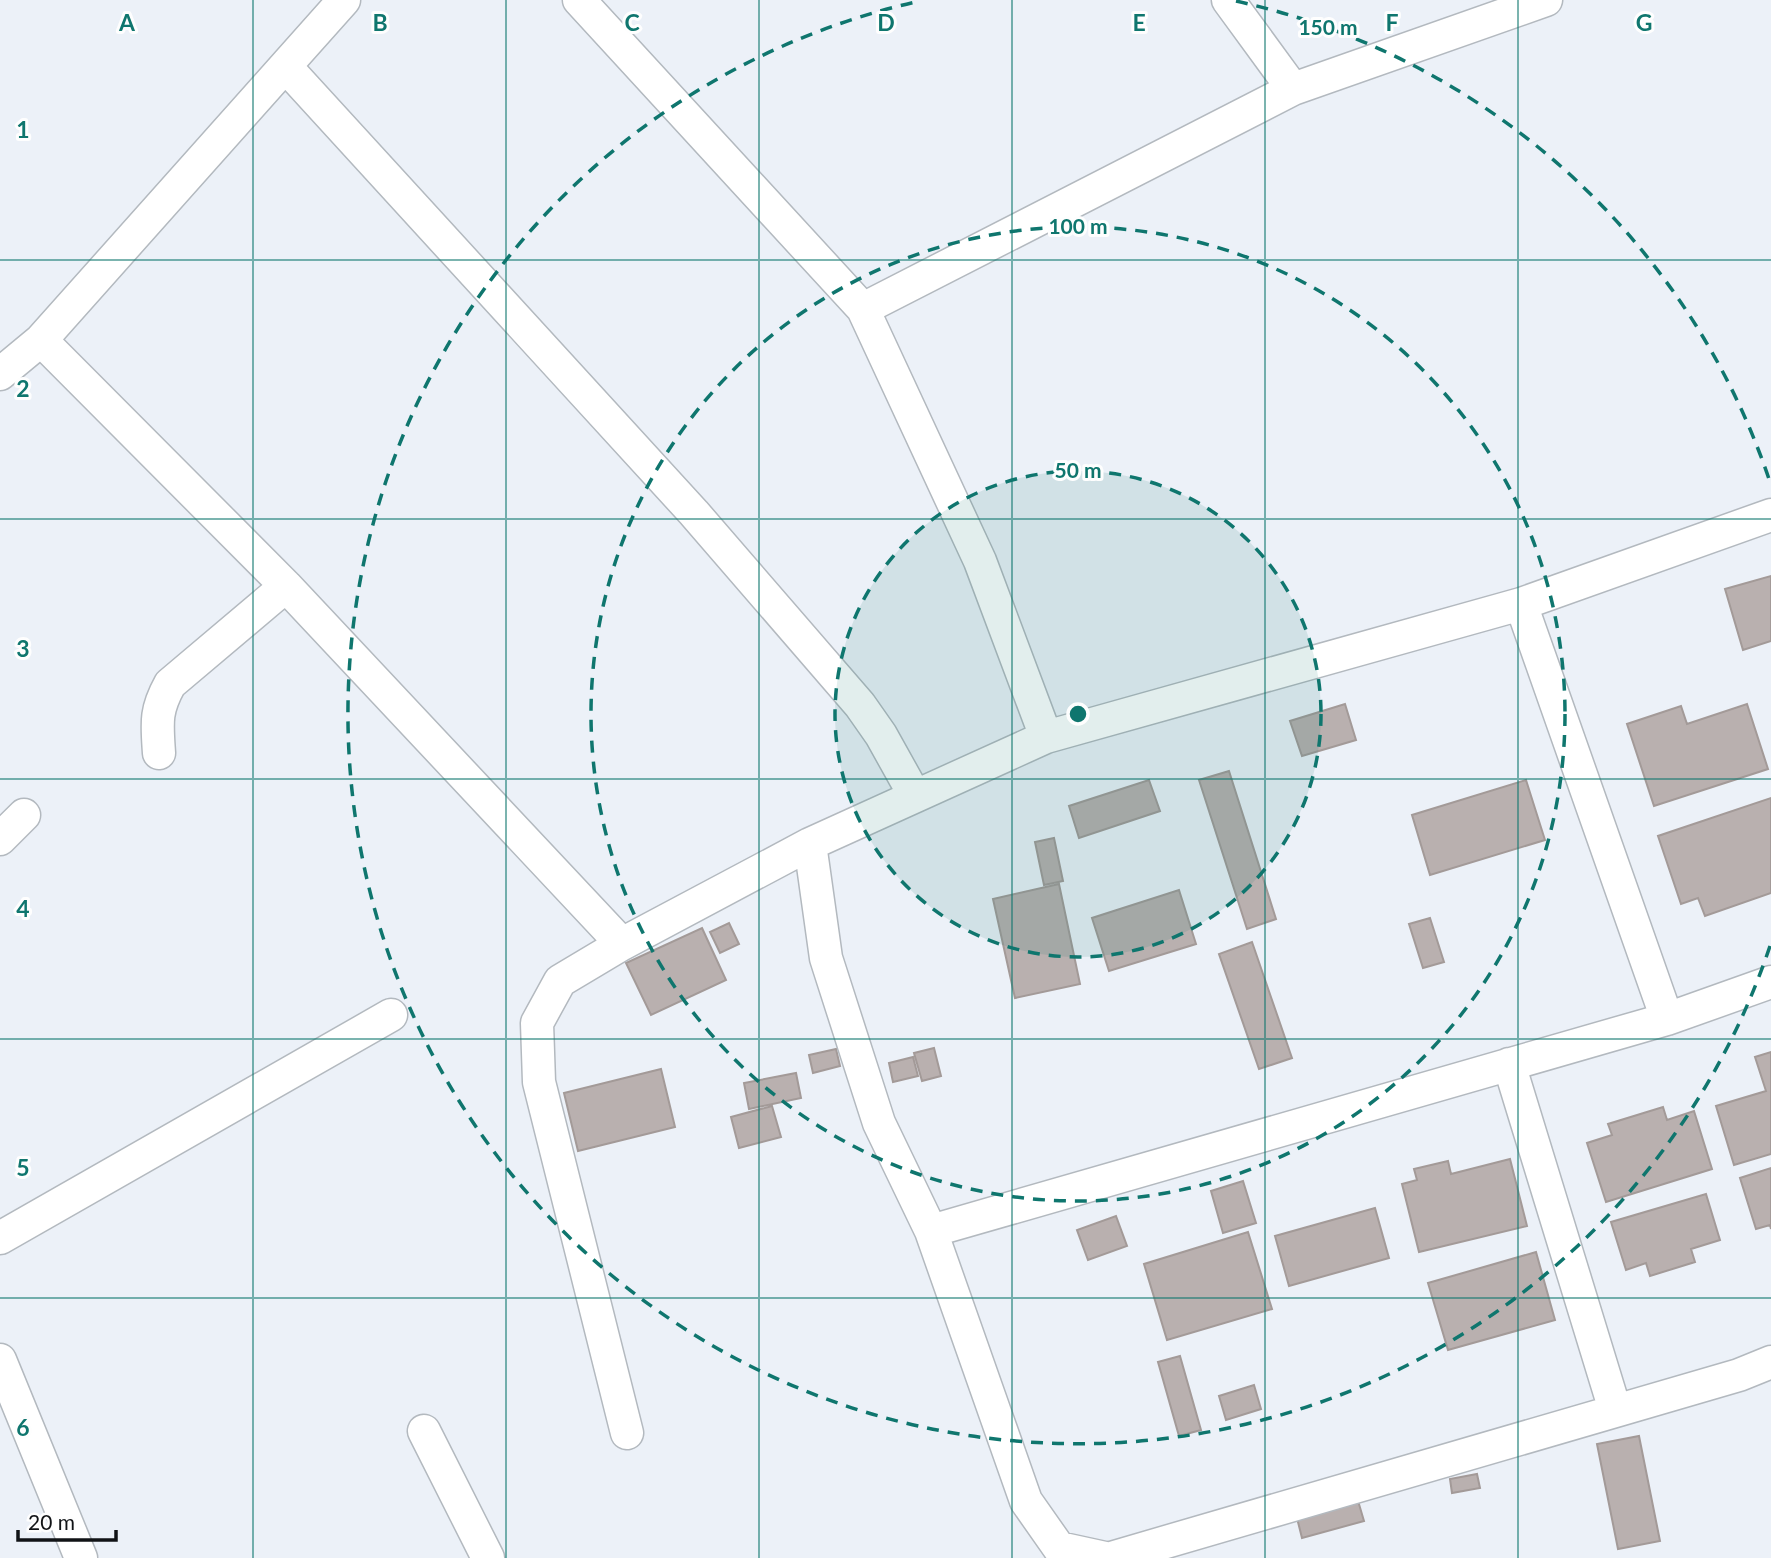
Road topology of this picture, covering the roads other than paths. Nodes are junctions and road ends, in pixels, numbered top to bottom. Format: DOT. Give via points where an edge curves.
graph roads {
  1 [pos="344,0"];
  2 [pos="579,0"];
  3 [pos="1228,0"];
  4 [pos="1546,0"];
  5 [pos="286,67"];
  6 [pos="1293,89"];
  7 [pos="863,309"];
  8 [pos="41,340"];
  9 [pos="0,374"];
  10 [pos="1771,515"];
  11 [pos="285,586"];
  12 [pos="1521,604"];
  13 [pos="1046,737"];
  14 [pos="159,753"];
  15 [pos="915,796"];
  16 [pos="24,815"];
  17 [pos="0,839"];
  18 [pos="810,844"];
  19 [pos="622,944"];
  20 [pos="1771,982"];
  21 [pos="391,1016"];
  22 [pos="1667,1018"];
  23 [pos="1510,1064"];
  24 [pos="931,1231"];
  25 [pos="0,1238"];
  26 [pos="0,1360"];
  27 [pos="1771,1362"];
  28 [pos="1615,1410"];
  29 [pos="424,1431"];
  30 [pos="627,1433"];
  31 [pos="81,1558"];
  32 [pos="488,1558"];
  33 [pos="1105,1558"];
  34 [pos="1111,1558"];
  1 -- 5 [label="street"];
  2 -- 7 [label="street"];
  3 -- 6 [label="street"];
  4 -- 6 [label="street"];
  5 -- 8 [label="street"];
  5 -- 15 [label="street" via="694,513 851,695 881,735"];
  6 -- 7 [label="street"];
  7 -- 13 [label="street" via="980,561"];
  8 -- 9 [label="street"];
  8 -- 11 [label="street"];
  10 -- 12 [label="street"];
  11 -- 14 [label="street" via="170,684 160,702"];
  11 -- 19 [label="street"];
  12 -- 13 [label="street"];
  12 -- 22 [label="street"];
  13 -- 15 [label="street"];
  15 -- 18 [label="street"];
  16 -- 17 [label="street"];
  18 -- 19 [label="street"];
  18 -- 24 [label="street" via="826,958 879,1123"];
  19 -- 30 [label="street" via="559,981 537,1023 539,1082"];
  20 -- 22 [label="street"];
  21 -- 25 [label="street"];
  22 -- 23 [label="street"];
  23 -- 24 [label="street"];
  23 -- 28 [label="street"];
  24 -- 33 [label="street" via="1026,1501 1059,1548"];
  26 -- 31 [label="street"];
  27 -- 28 [label="street"];
  28 -- 34 [label="street"];
  29 -- 32 [label="street"];
}
